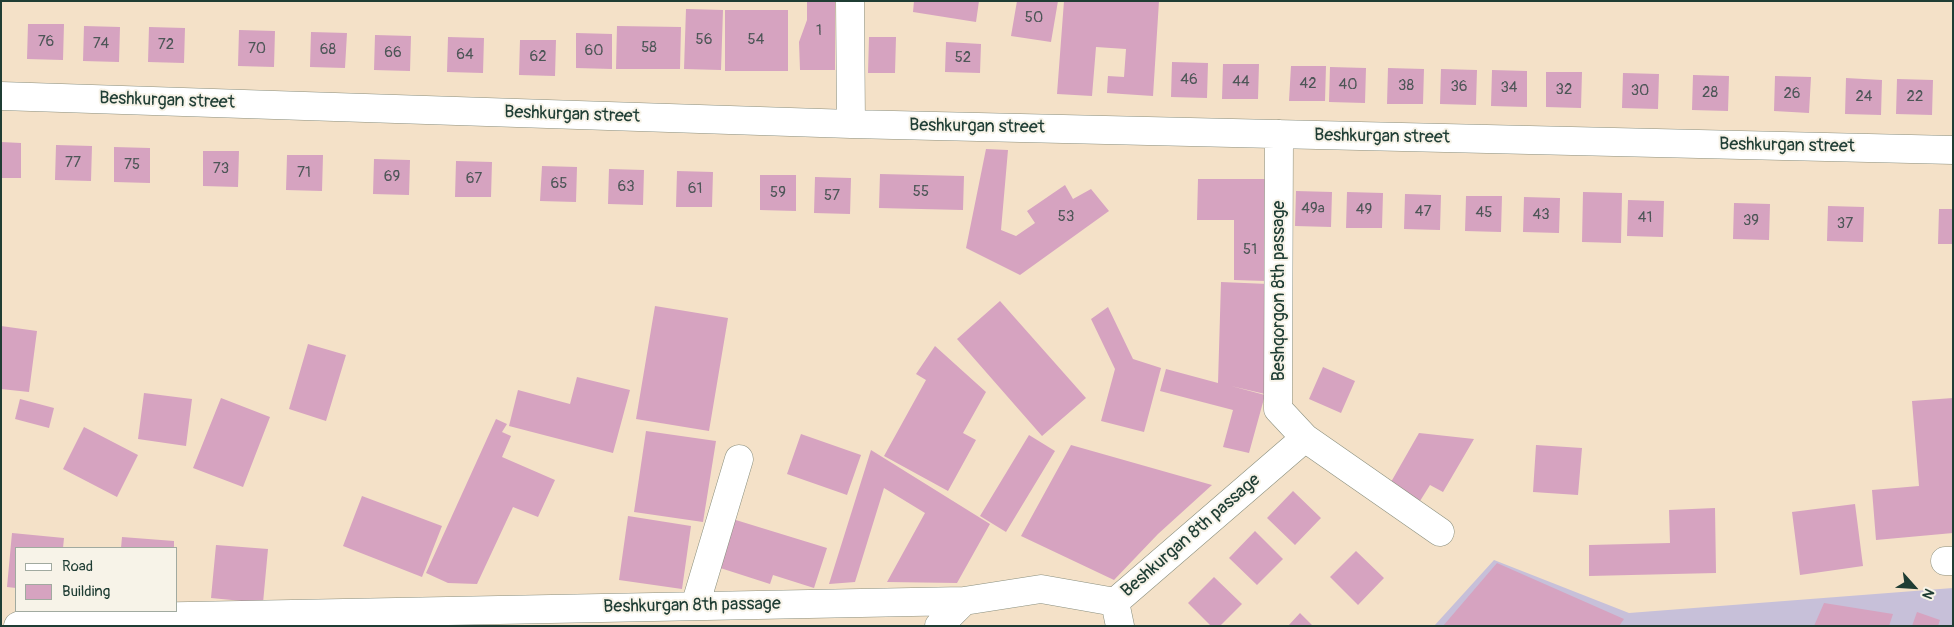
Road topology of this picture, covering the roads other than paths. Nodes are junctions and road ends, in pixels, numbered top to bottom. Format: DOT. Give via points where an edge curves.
graph roads {
  1 [pos="850,1"];
  2 [pos="1,96"];
  3 [pos="851,124"];
  4 [pos="1279,134"];
  5 [pos="1953,150"];
  6 [pos="1305,438"];
  7 [pos="739,459"];
  8 [pos="1440,532"];
  9 [pos="964,601"];
  10 [pos="695,606"];
  11 [pos="1117,614"];
  12 [pos="18,626"];
  13 [pos="939,626"];
  1 -- 3 [label="street"];
  2 -- 3 [label="street, Beshkurgan street"];
  3 -- 4 [label="street, Beshkurgan street"];
  4 -- 5 [label="street, Beshkurgan street"];
  4 -- 6 [label="street, Beshqorgon 8th passage" via="1278,409"];
  6 -- 8 [label="street, Beshqorgon 8th passage"];
  6 -- 11 [label="street, Beshkurgan 8th passage"];
  7 -- 10 [label="street"];
  9 -- 10 [label="street, Beshkurgan 8th passage"];
  9 -- 11 [label="street, Beshkurgan 8th passage" via="1041,589"];
  9 -- 13 [label="street"];
  10 -- 12 [label="street, Beshkurgan 8th passage" via="34,619"];
}
